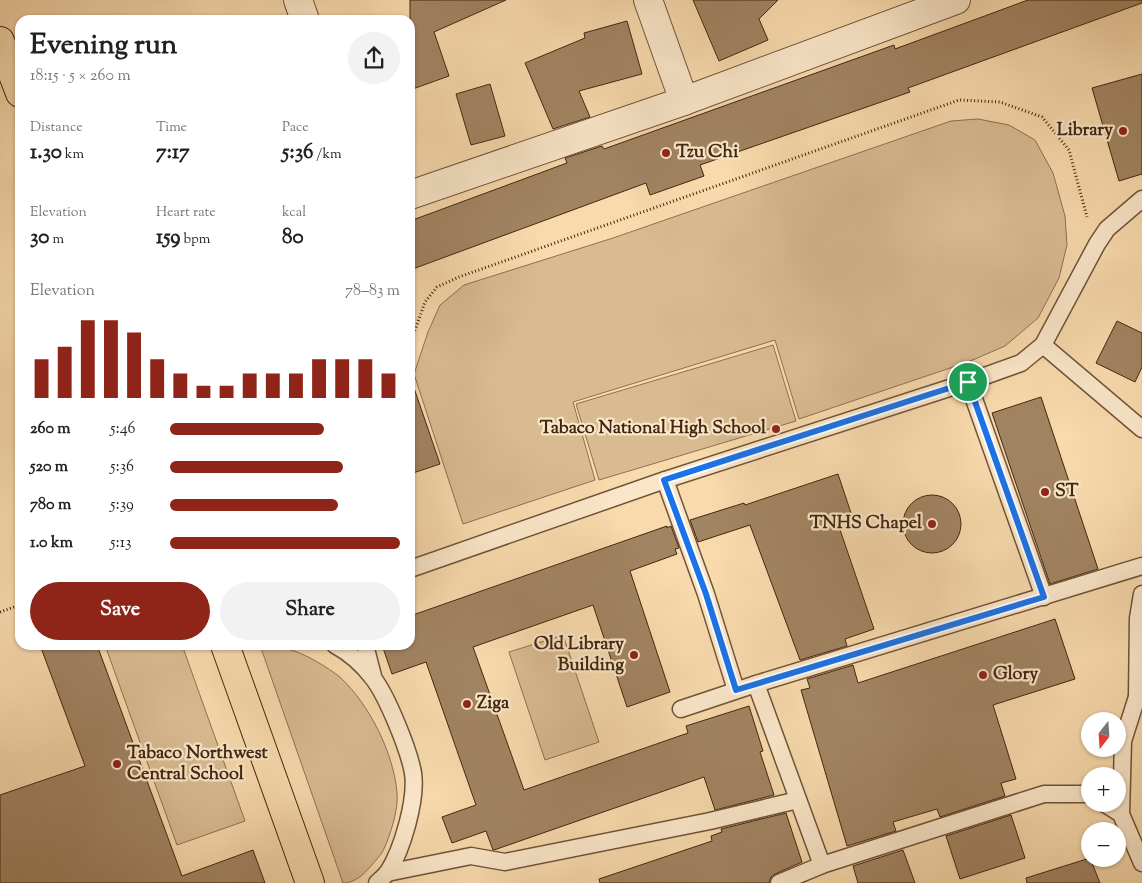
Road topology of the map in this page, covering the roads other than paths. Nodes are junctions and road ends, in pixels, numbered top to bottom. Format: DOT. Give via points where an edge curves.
graph roads {
  1 [pos="298,0"];
  2 [pos="648,0"];
  3 [pos="956,0"];
  4 [pos="303,15"];
  5 [pos="0,41"];
  6 [pos="15,80"];
  7 [pos="684,101"];
  8 [pos="415,193"];
  9 [pos="1142,199"];
  10 [pos="1043,345"];
  11 [pos="968,382"];
  12 [pos="1142,429"];
  13 [pos="664,480"];
  14 [pos="1142,566"];
  15 [pos="415,567"];
  16 [pos="1142,594"];
  17 [pos="1044,597"];
  18 [pos="227,650"];
  19 [pos="344,650"];
  20 [pos="366,650"];
  21 [pos="373,678"];
  22 [pos="756,684"];
  23 [pos="736,690"];
  24 [pos="1139,693"];
  25 [pos="680,709"];
  26 [pos="1081,794"];
  27 [pos="798,800"];
  28 [pos="1118,812"];
  29 [pos="1121,814"];
  30 [pos="1142,863"];
  31 [pos="822,865"];
  32 [pos="382,878"];
  33 [pos="310,883"];
  34 [pos="779,883"];
  1 -- 4 [label="street"];
  2 -- 7 [label="street"];
  3 -- 7 [label="street"];
  5 -- 6 [label="main road"];
  7 -- 8 [label="street"];
  9 -- 10 [label="lane" via="1107,229"];
  10 -- 11 [label="lane" via="1021,363"];
  10 -- 12 [label="lane"];
  11 -- 13 [label="lane"];
  11 -- 17 [label="lane"];
  13 -- 15 [label="lane"];
  13 -- 23 [label="lane" via="706,594"];
  14 -- 17 [label="lane"];
  16 -- 24 [label="lane" via="1138,618"];
  17 -- 22 [label="lane"];
  18 -- 33 [label="main road"];
  19 -- 21 [label="lane"];
  20 -- 21 [label="lane"];
  21 -- 32 [label="lane" via="403,740 413,774 412,806 403,840"];
  22 -- 23 [label="lane"];
  22 -- 27 [label="lane"];
  23 -- 25 [label="lane"];
  24 -- 29 [label="lane" via="1123,741"];
  26 -- 31 [label="lane" via="1044,794"];
  27 -- 31 [label="lane"];
  27 -- 32 [label="lane" via="505,862 471,856"];
  28 -- 29 [label="lane"];
  29 -- 30 [label="lane"];
  31 -- 34 [label="lane"];
}
